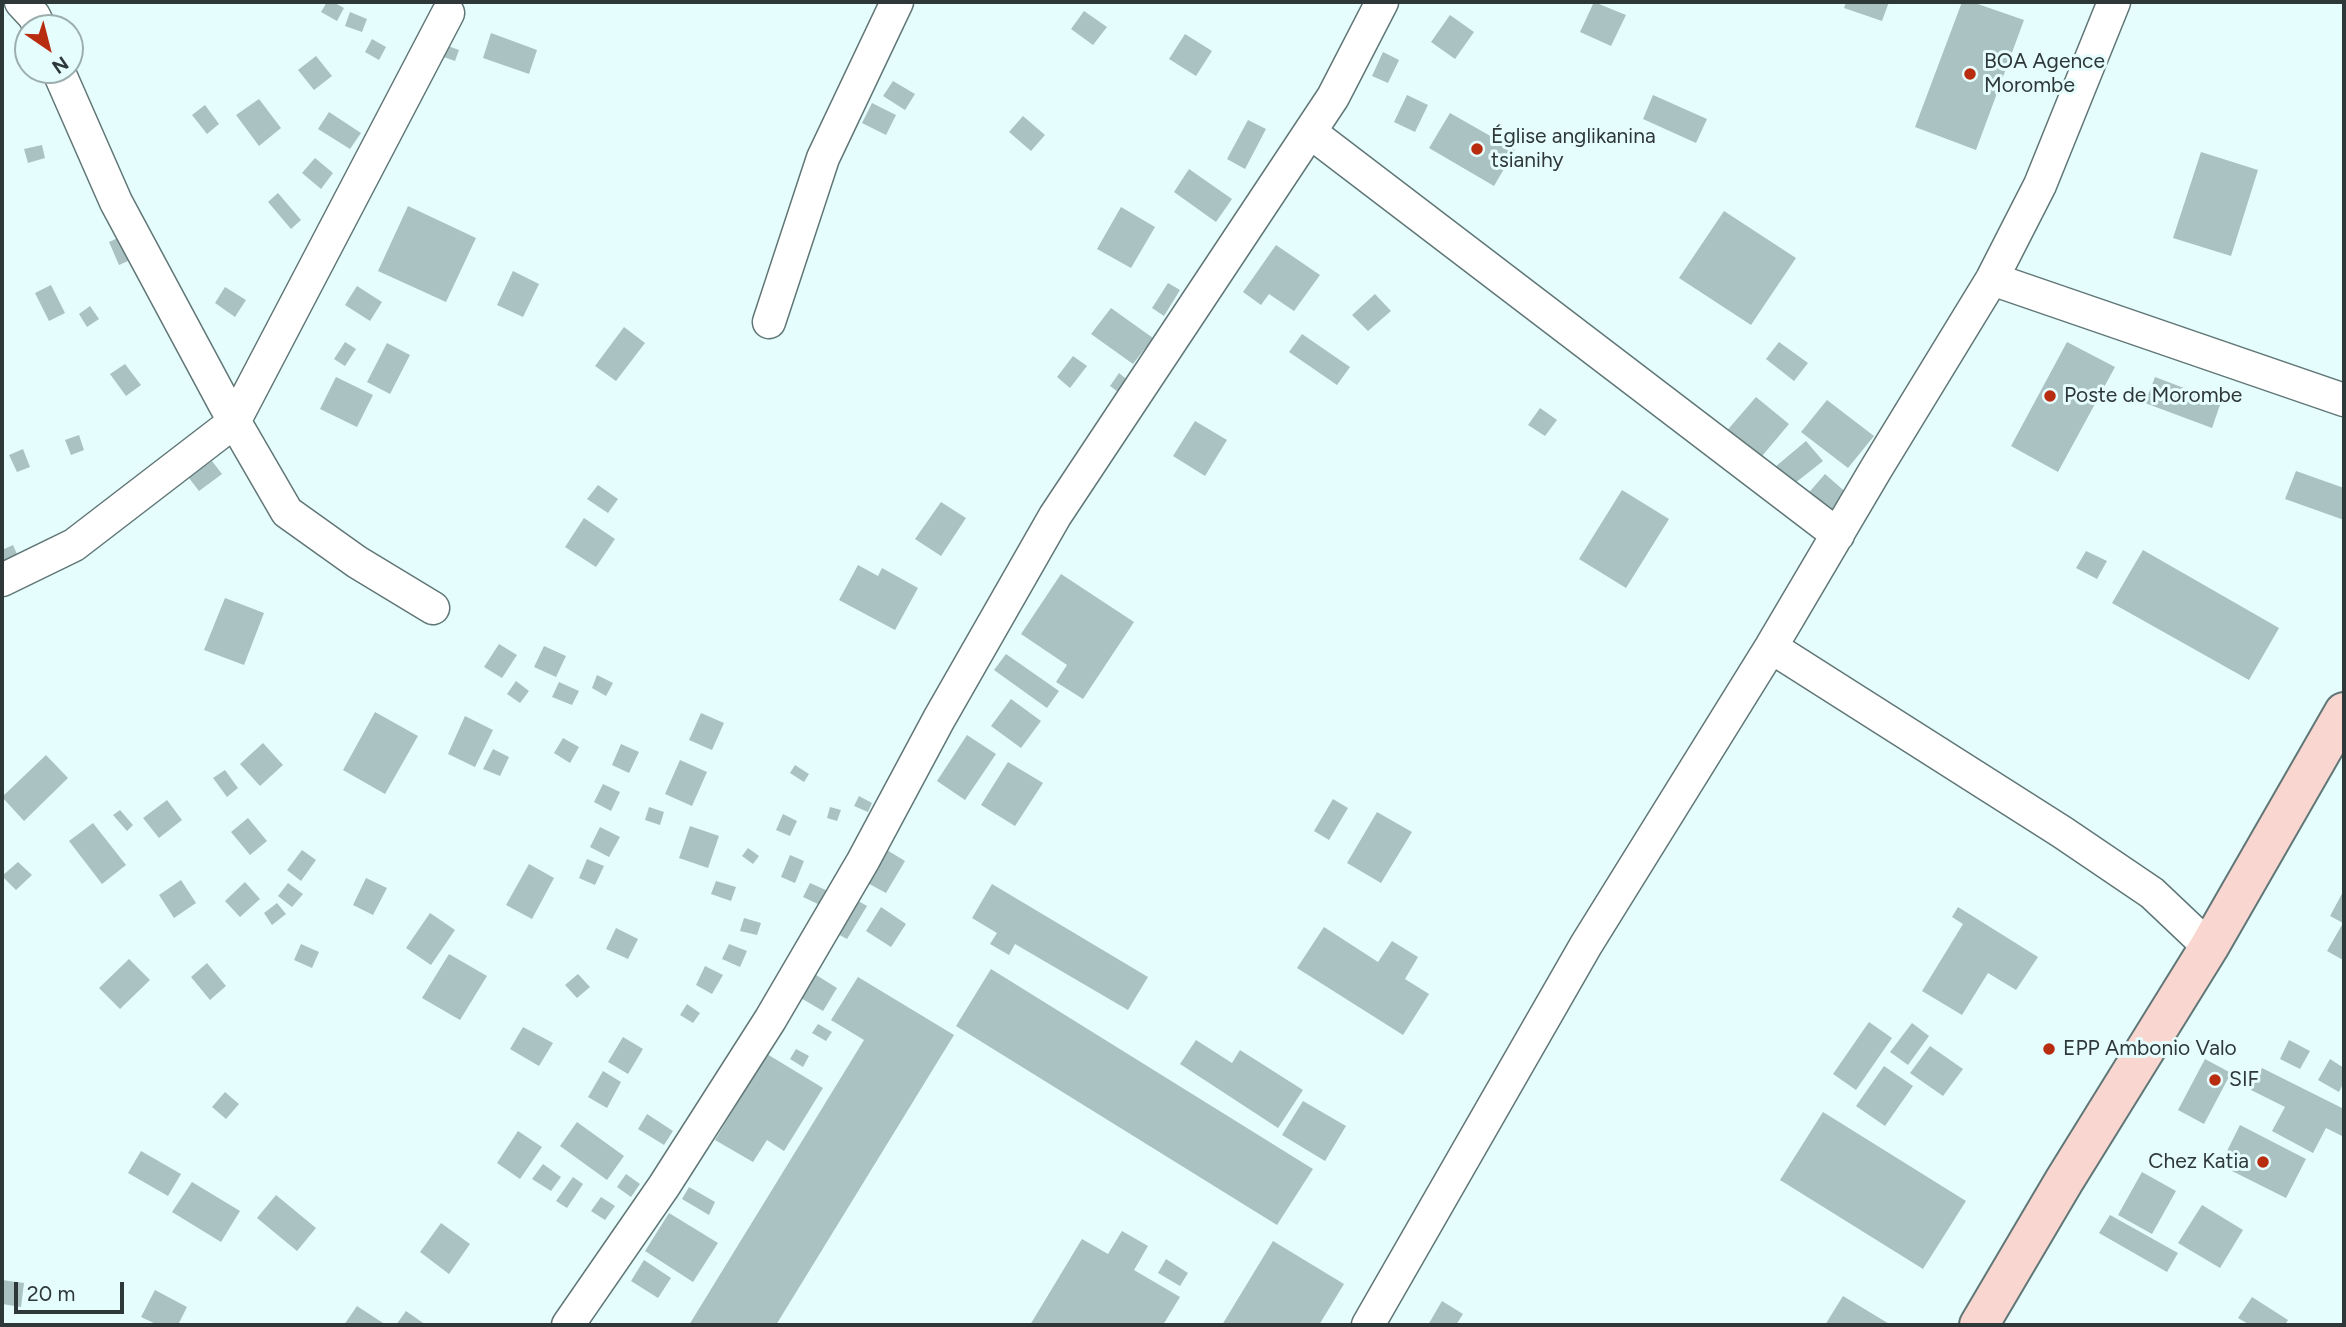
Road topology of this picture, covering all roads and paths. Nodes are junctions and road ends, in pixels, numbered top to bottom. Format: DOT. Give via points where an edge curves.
graph roads {
  1 [pos="897,2"];
  2 [pos="1382,2"];
  3 [pos="2114,2"];
  4 [pos="448,13"];
  5 [pos="64,84"];
  6 [pos="1310,131"];
  7 [pos="1992,279"];
  8 [pos="769,322"];
  9 [pos="2344,400"];
  10 [pos="234,422"];
  11 [pos="1838,536"];
  12 [pos="2,580"];
  13 [pos="433,608"];
  14 [pos="1772,647"];
  15 [pos="2344,712"];
  16 [pos="2209,947"];
  17 [pos="568,1325"];
  18 [pos="1368,1325"];
  19 [pos="1979,1325"];
  1 -- 8 [label="street" via="823,158"];
  2 -- 6 [label="street" via="1333,97"];
  3 -- 7 [label="street" via="2040,185"];
  4 -- 10 [label="street"];
  5 -- 10 [label="street" via="116,202"];
  6 -- 11 [label="street"];
  6 -- 17 [label="street" via="1055,516 770,1020"];
  7 -- 9 [label="street"];
  7 -- 11 [label="street"];
  10 -- 12 [label="street" via="74,545"];
  10 -- 13 [label="street" via="287,512"];
  11 -- 14 [label="street"];
  14 -- 16 [label="street" via="2151,893"];
  14 -- 18 [label="street" via="1586,945"];
  15 -- 16 [label="street"];
  16 -- 19 [label="street"];
}
